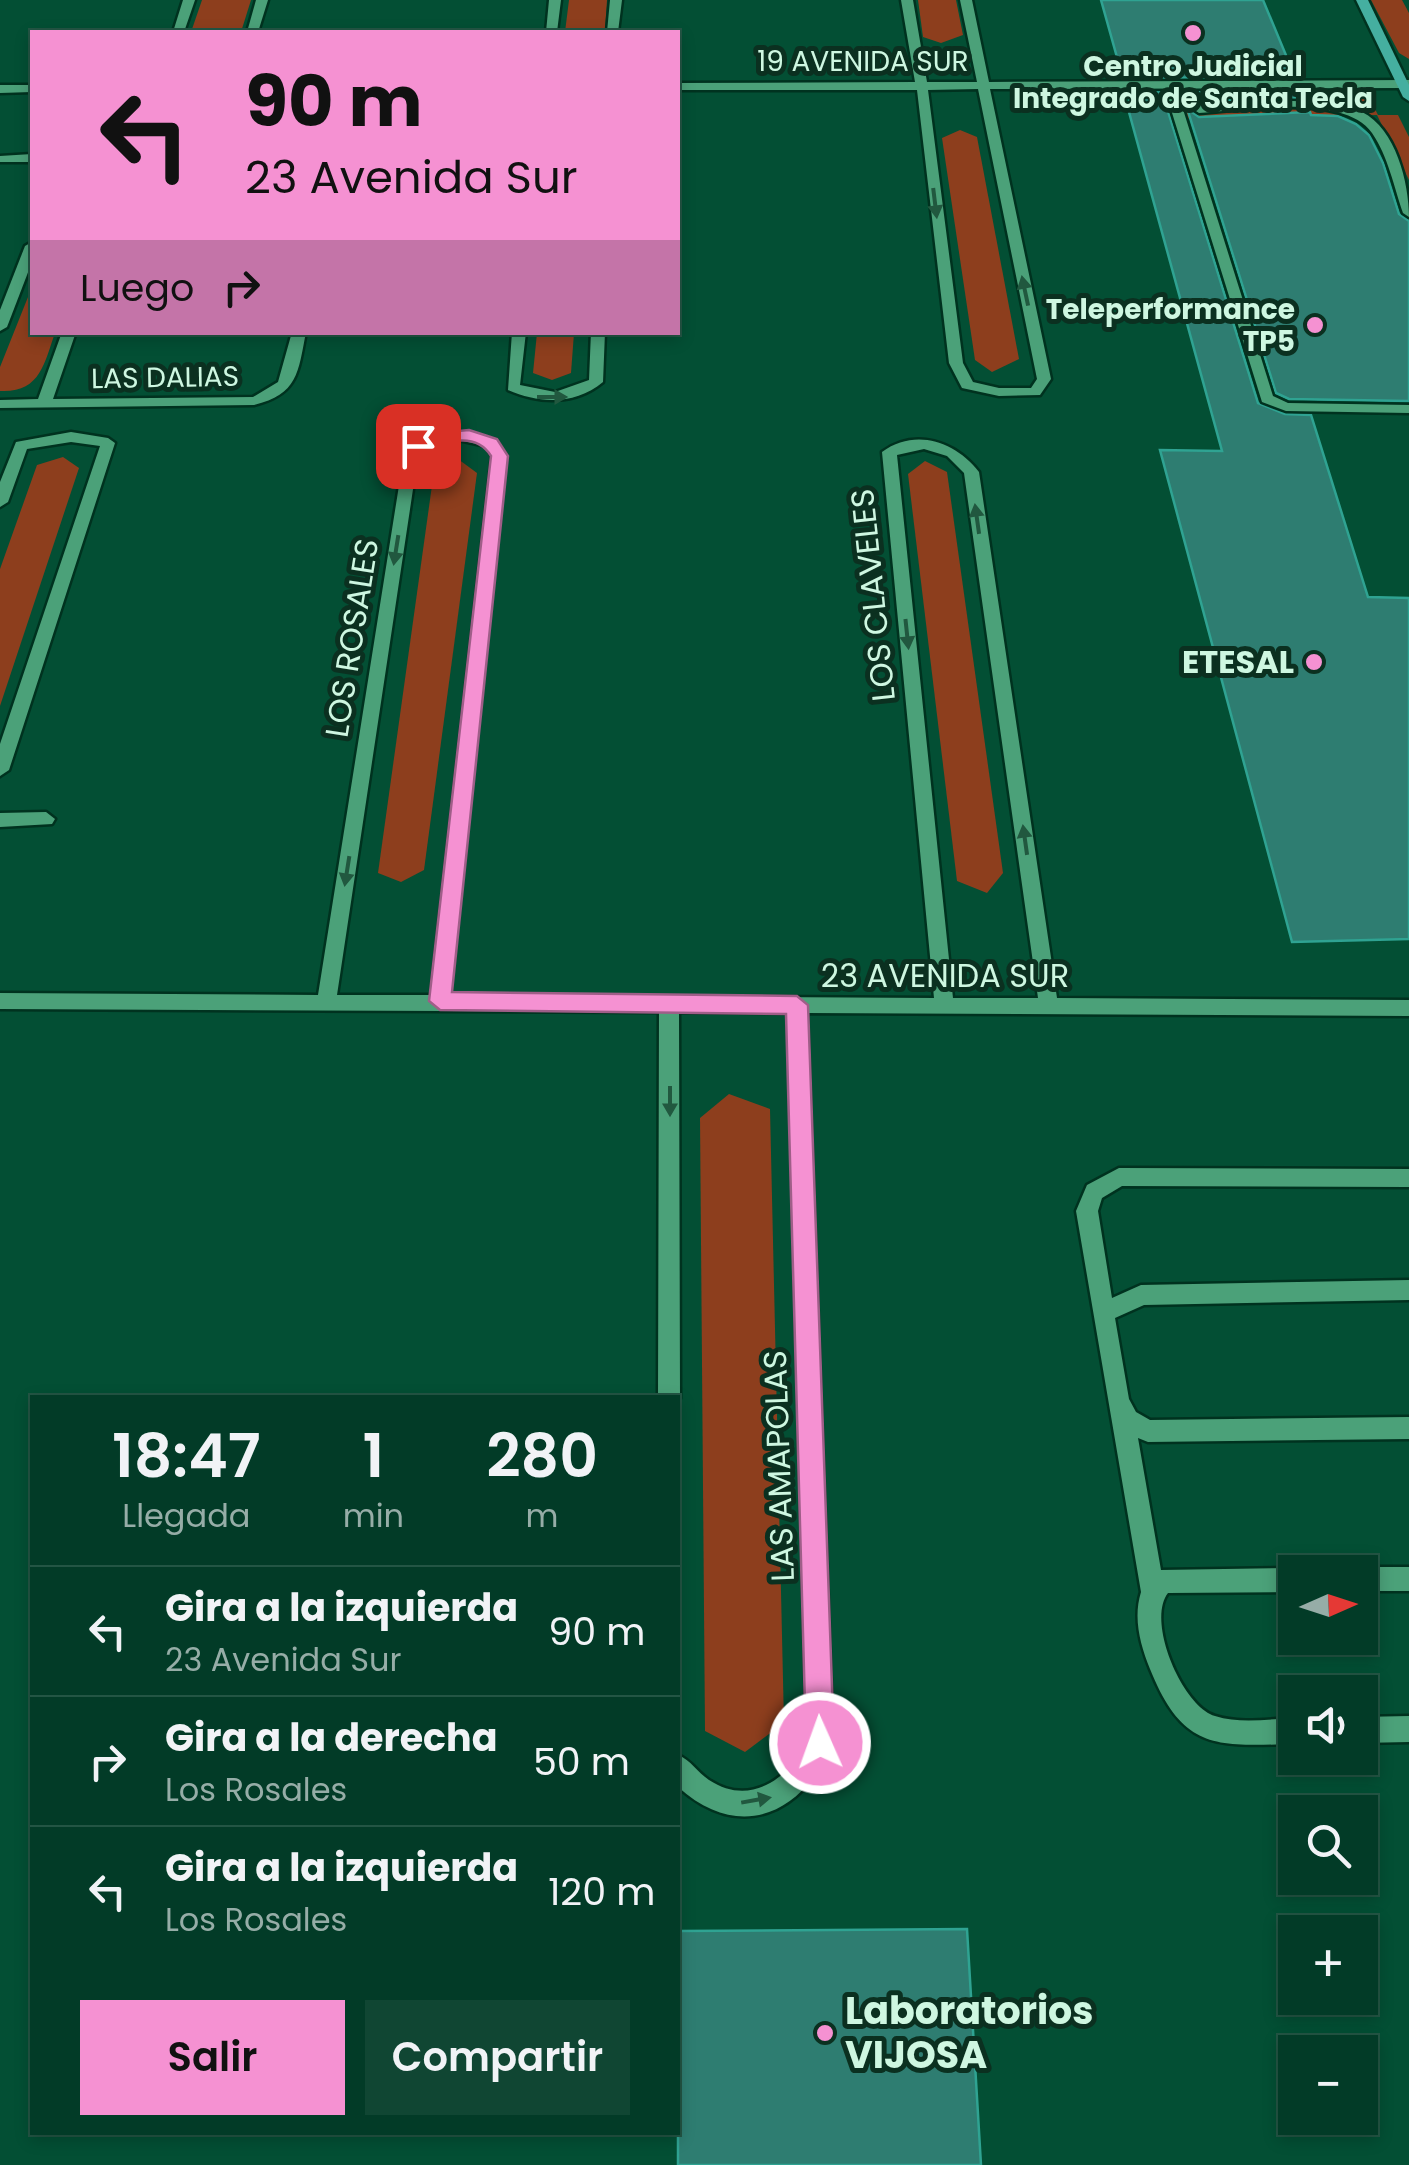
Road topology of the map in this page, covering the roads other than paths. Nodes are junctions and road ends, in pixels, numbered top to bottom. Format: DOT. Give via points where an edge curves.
graph roads {
  1 [pos="190,0"];
  2 [pos="262,0"];
  3 [pos="555,0"];
  4 [pos="616,0"];
  5 [pos="907,0"];
  6 [pos="966,0"];
  7 [pos="1362,0"];
  8 [pos="179,30"];
  9 [pos="253,30"];
  10 [pos="552,30"];
  11 [pos="613,30"];
  12 [pos="1406,84"];
  13 [pos="922,86"];
  14 [pos="982,86"];
  15 [pos="680,87"];
  16 [pos="1170,87"];
  17 [pos="0,89"];
  18 [pos="30,89"];
  19 [pos="1409,97"];
  20 [pos="1200,109"];
  21 [pos="30,158"];
  22 [pos="2,159"];
  23 [pos="1409,212"];
  24 [pos="30,251"];
  25 [pos="0,327"];
  26 [pos="69,335"];
  27 [pos="298,335"];
  28 [pos="519,335"];
  29 [pos="598,335"];
  30 [pos="44,403"];
  31 [pos="0,404"];
  32 [pos="1409,409"];
  33 [pos="0,499"];
  34 [pos="0,770"];
  35 [pos="46,819"];
  36 [pos="0,820"];
  37 [pos="0,1000"];
  38 [pos="327,1000"];
  39 [pos="440,1001"];
  40 [pos="669,1004"];
  41 [pos="797,1005"];
  42 [pos="944,1006"];
  43 [pos="1049,1007"];
  44 [pos="1409,1008"];
  45 [pos="1409,1178"];
  46 [pos="1409,1290"];
  47 [pos="1102,1311"];
  48 [pos="669,1395"];
  49 [pos="1122,1412"];
  50 [pos="1409,1428"];
  51 [pos="1378,1579"];
  52 [pos="1409,1579"];
  53 [pos="1278,1580"];
  54 [pos="1153,1592"];
  55 [pos="1409,1729"];
  56 [pos="1378,1730"];
  57 [pos="1278,1731"];
  58 [pos="680,1770"];
  1 -- 8 [label="street"];
  2 -- 9 [label="street"];
  3 -- 10 [label="street"];
  4 -- 11 [label="street"];
  5 -- 13 [label="street"];
  6 -- 14 [label="street"];
  7 -- 12 [label="street"];
  12 -- 16 [label="street, 19 AVENIDA SUR"];
  12 -- 19 [label="street"];
  13 -- 14 [label="street, 19 AVENIDA SUR"];
  13 -- 14 [label="street, one-way" via="956,363 967,385 1035,392 1044,379"];
  13 -- 15 [label="street, 19 AVENIDA SUR"];
  14 -- 16 [label="street, 19 AVENIDA SUR"];
  16 -- 32 [label="street" via="1267,398 1286,407"];
  17 -- 18 [label="street"];
  20 -- 23 [label="street" via="1318,105 1358,111 1379,135"];
  21 -- 22 [label="street"];
  24 -- 25 [label="street"];
  26 -- 30 [label="street, LAS DALIAS"];
  27 -- 30 [label="street, LAS DALIAS" via="288,384 275,396"];
  28 -- 29 [label="street, one-way" via="513,387 533,397 571,397 596,382"];
  30 -- 31 [label="street, LAS DALIAS"];
  33 -- 34 [label="street" via="21,445 71,436 108,443"];
  35 -- 36 [label="street"];
  37 -- 38 [label="street, 23 AVENIDA SUR"];
  38 -- 39 [label="street, 23 AVENIDA SUR"];
  39 -- 38 [label="street, LOS ROSALES, one-way" via="499,456 491,442 454,434 428,440 411,454"];
  39 -- 40 [label="street, 23 AVENIDA SUR"];
  40 -- 41 [label="street, 23 AVENIDA SUR"];
  40 -- 48 [label="street, one-way"];
  41 -- 42 [label="street, 23 AVENIDA SUR"];
  58 -- 41 [label="street, LAS AMAPOLAS, one-way" via="708,1795 763,1802 788,1790 820,1743"];
  42 -- 43 [label="street, 23 AVENIDA SUR"];
  43 -- 42 [label="street, LOS CLAVELES, one-way" via="970,472 954,451 920,442 889,452"];
  43 -- 44 [label="street, 23 AVENIDA SUR"];
  45 -- 47 [label="street" via="1119,1177 1094,1192 1087,1211"];
  46 -- 47 [label="street" via="1141,1295"];
  47 -- 49 [label="street"];
  49 -- 50 [label="street" via="1148,1431"];
  49 -- 54 [label="street"];
  51 -- 52 [label="street"];
  53 -- 54 [label="street" via="1164,1581"];
  54 -- 57 [label="street" via="1158,1666 1172,1697 1196,1722 1230,1732"];
  55 -- 56 [label="street"];
}
